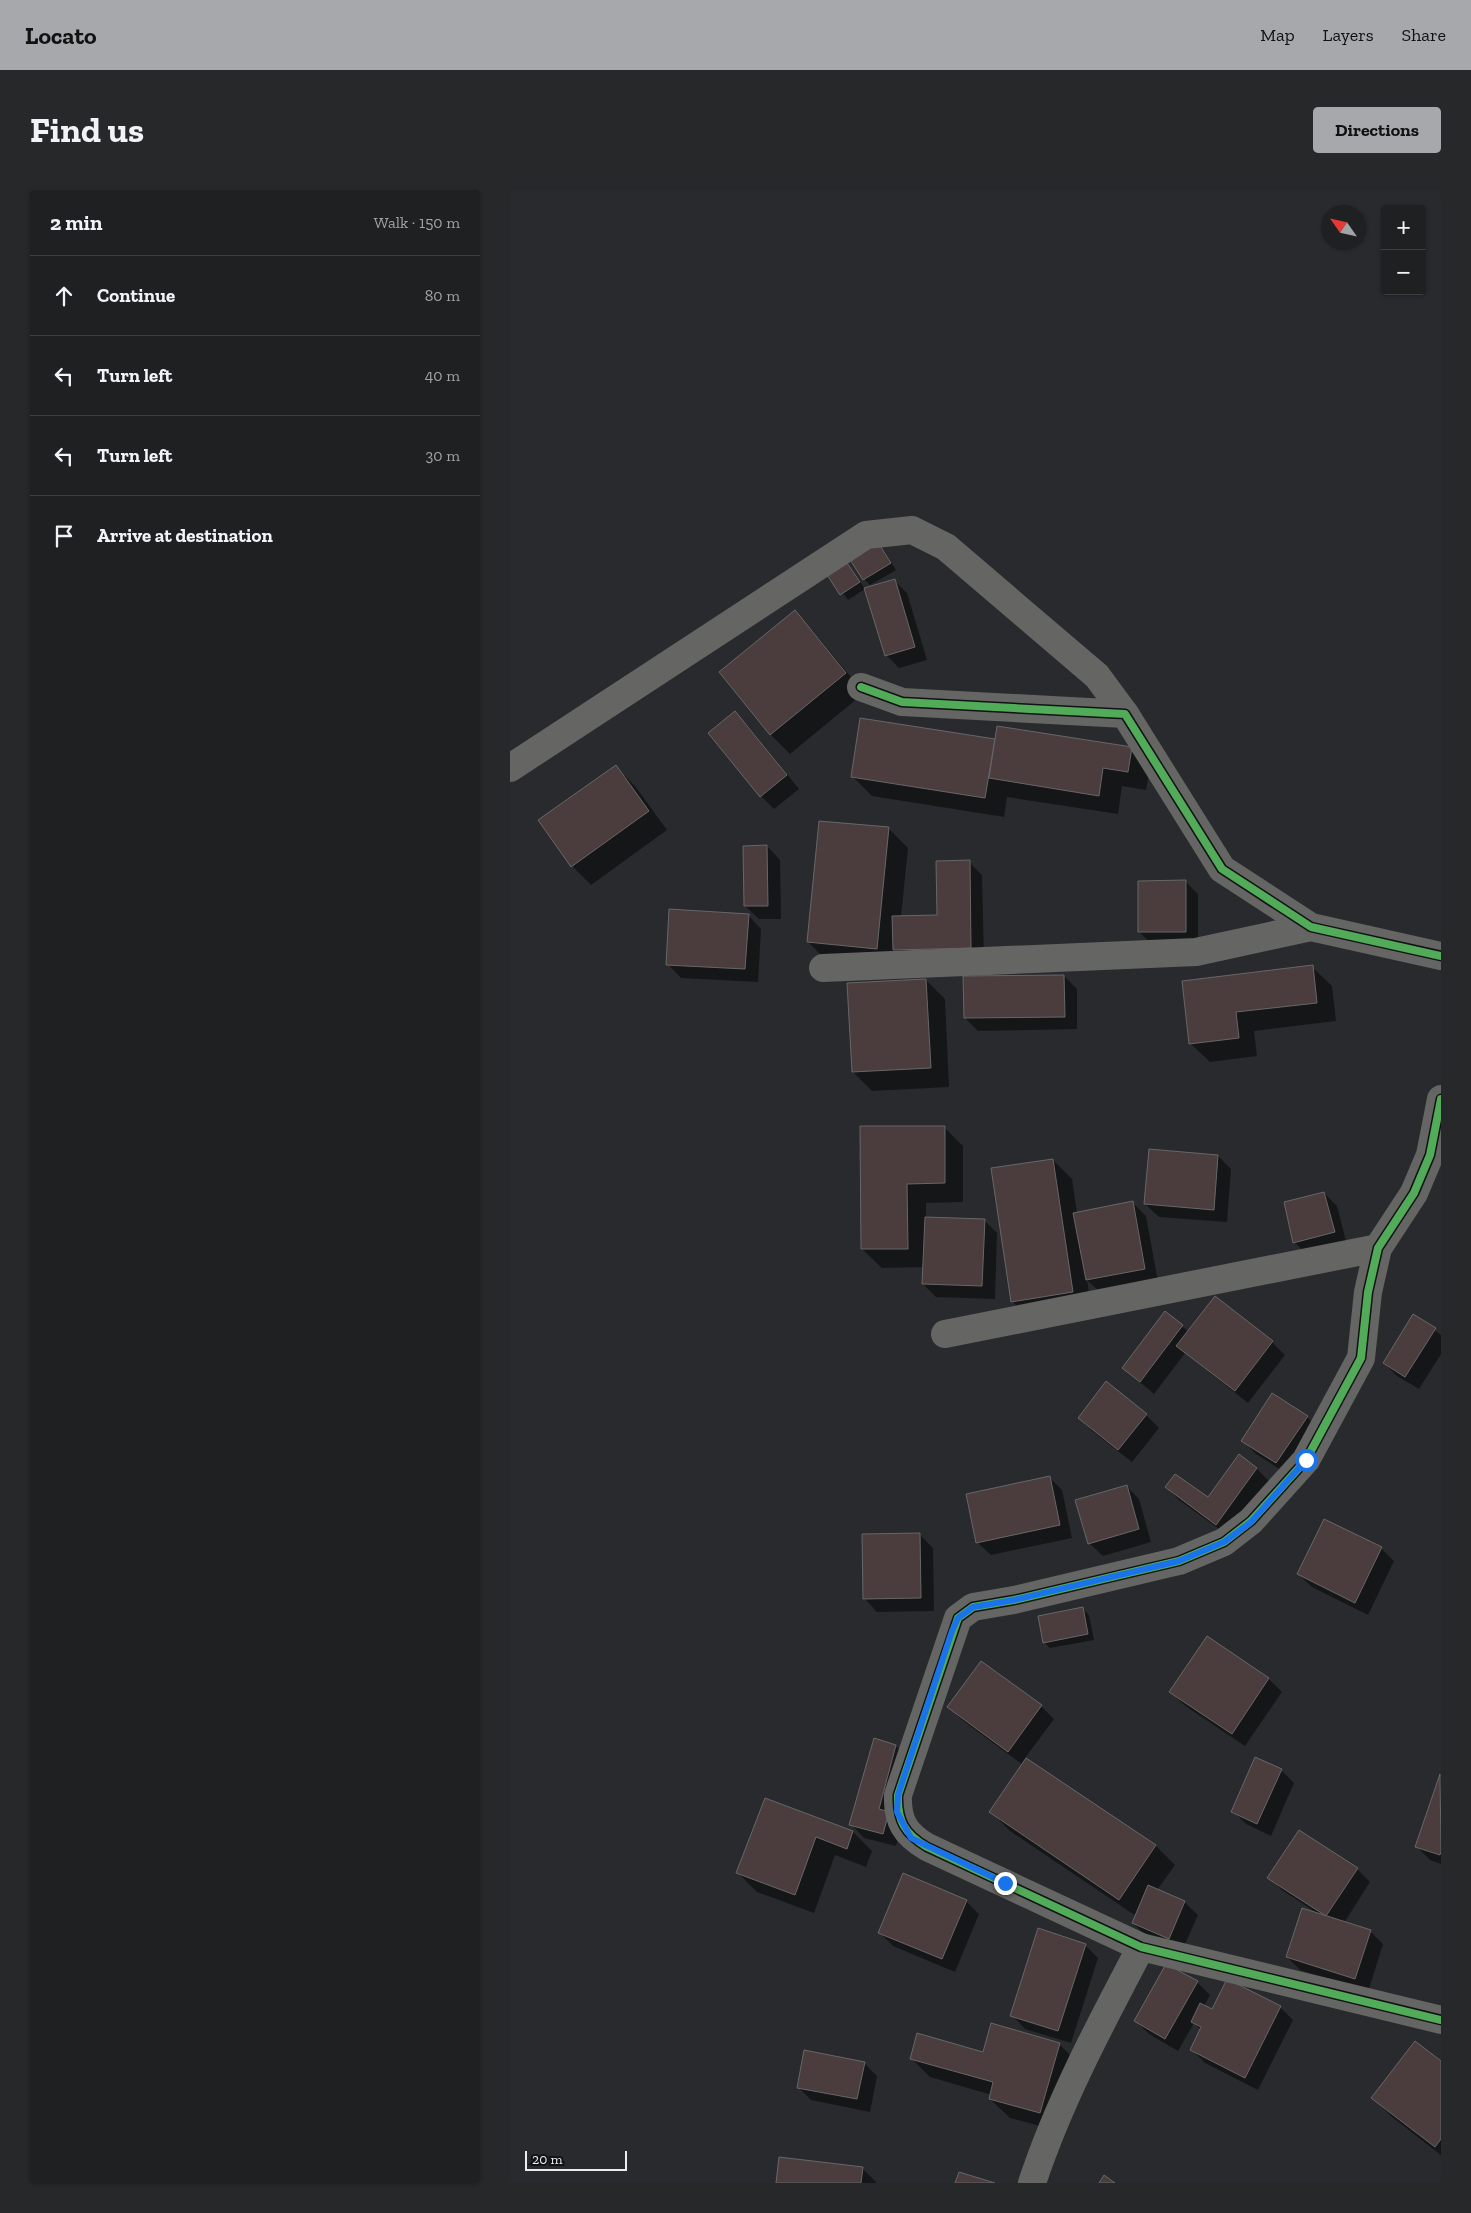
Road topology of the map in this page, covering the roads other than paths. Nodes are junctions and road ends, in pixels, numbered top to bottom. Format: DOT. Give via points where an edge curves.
graph roads {
  1 [pos="862,687"];
  2 [pos="1125,714"];
  3 [pos="510,768"];
  4 [pos="1311,927"];
  5 [pos="1441,956"];
  6 [pos="823,968"];
  7 [pos="1441,1099"];
  8 [pos="1378,1248"];
  9 [pos="945,1334"];
  10 [pos="1141,1946"];
  11 [pos="1441,2020"];
  12 [pos="1032,2183"];
  1 -- 2 [label="street" via="902,702"];
  2 -- 3 [label="street" via="1096,676 946,547 912,530 866,535"];
  2 -- 4 [label="street" via="1222,868"];
  4 -- 5 [label="street"];
  4 -- 6 [label="street" via="1196,952"];
  7 -- 8 [label="street" via="1430,1155 1414,1192"];
  8 -- 9 [label="street"];
  8 -- 10 [label="street" via="1368,1292 1361,1358 1306,1460 1251,1522 1224,1542 1179,1561 973,1607 958,1618 952,1631 898,1795 897,1812 911,1838"];
  10 -- 11 [label="street"];
  10 -- 12 [label="street" via="1088,2048"];
}
